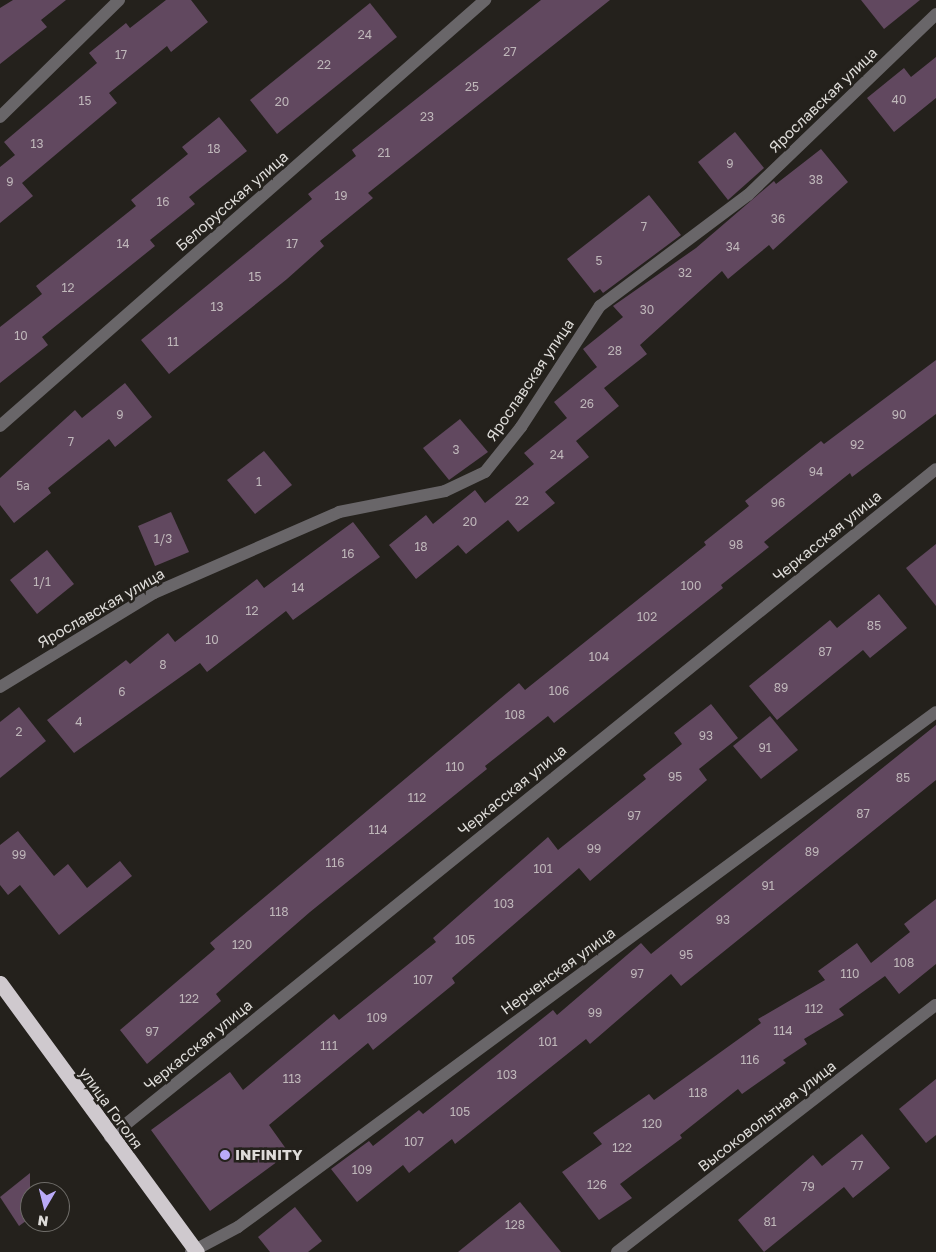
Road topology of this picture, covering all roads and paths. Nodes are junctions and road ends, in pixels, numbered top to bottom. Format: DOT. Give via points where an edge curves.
graph roads {
  1 [pos="119,0"];
  2 [pos="485,0"];
  3 [pos="936,14"];
  4 [pos="0,117"];
  5 [pos="0,426"];
  6 [pos="936,469"];
  7 [pos="0,686"];
  8 [pos="936,712"];
  9 [pos="0,983"];
  10 [pos="936,1005"];
  11 [pos="110,1137"];
  12 [pos="194,1251"];
  13 [pos="617,1252"];
  1 -- 4 [label="street"];
  2 -- 5 [label="street, Белорусская улица"];
  3 -- 7 [label="street, Ярославская улица" via="748,195 600,306 521,427 486,472 445,491 338,512 162,590"];
  6 -- 11 [label="street, Черкасская улица"];
  8 -- 12 [label="street, Нерченская улица" via="238,1227"];
  9 -- 11 [label="highway, улица Гоголя"];
  10 -- 13 [label="street, Высоковольтная улица"];
  11 -- 12 [label="highway, улица Гоголя"];
}
